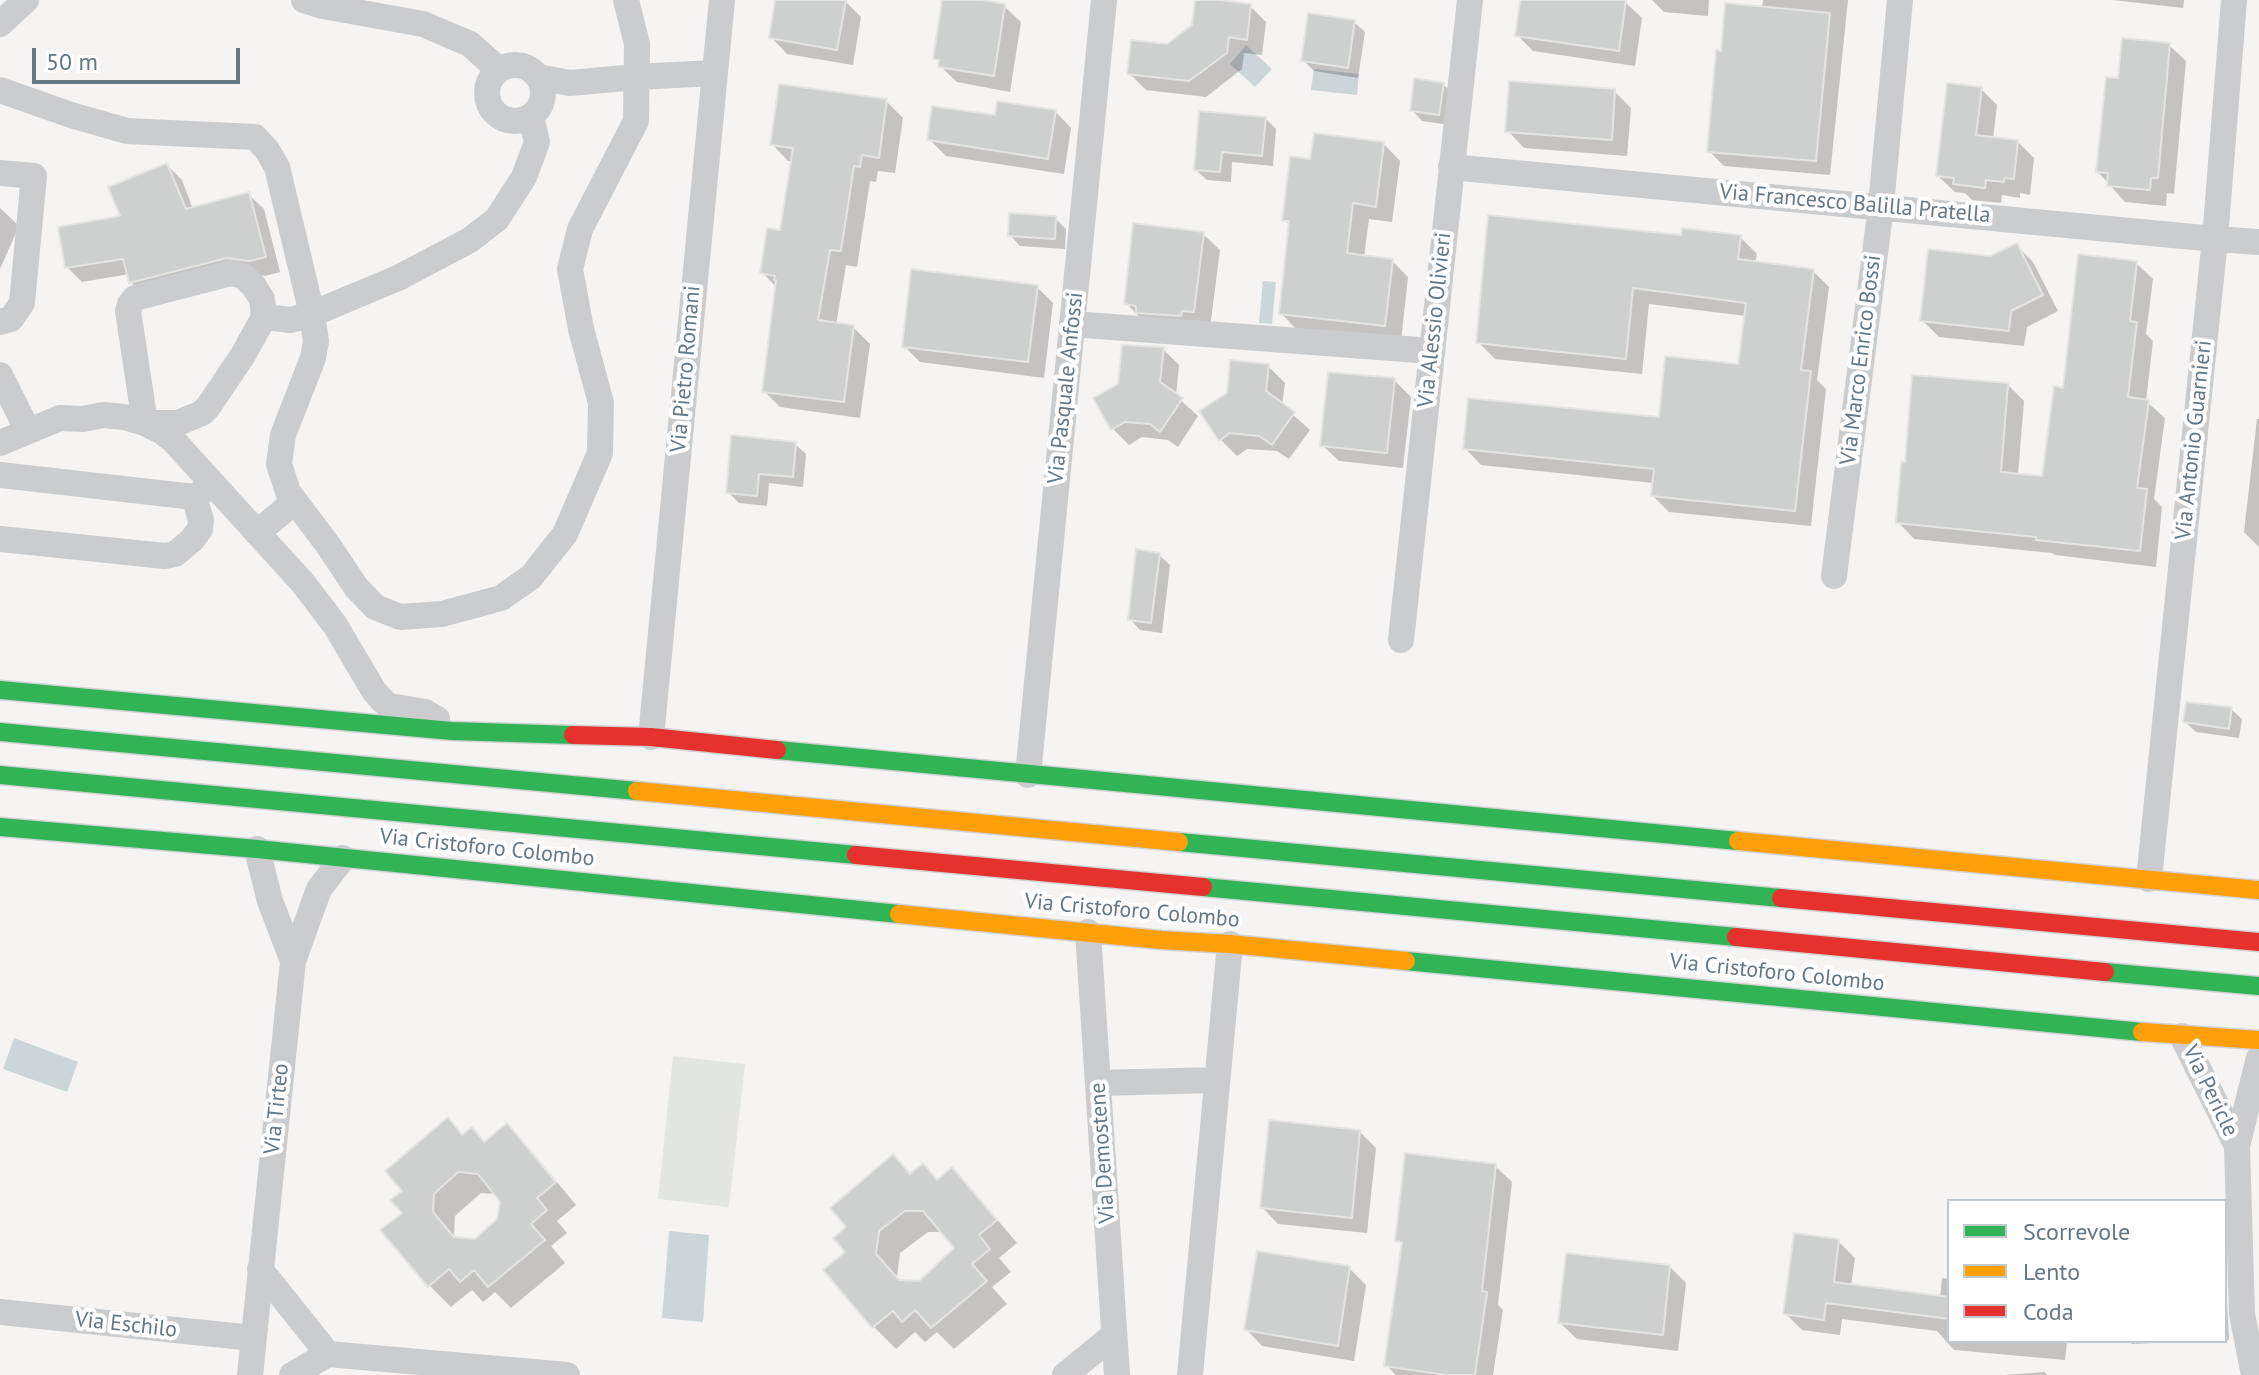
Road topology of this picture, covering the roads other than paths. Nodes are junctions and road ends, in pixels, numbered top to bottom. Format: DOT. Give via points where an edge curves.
graph roads {
  1 [pos="26,0"];
  2 [pos="304,0"];
  3 [pos="626,0"];
  4 [pos="722,0"];
  5 [pos="1104,0"];
  6 [pos="1470,0"];
  7 [pos="1900,0"];
  8 [pos="2234,0"];
  9 [pos="0,24"];
  10 [pos="499,70"];
  11 [pos="714,73"];
  12 [pos="538,77"];
  13 [pos="636,77"];
  14 [pos="0,90"];
  15 [pos="531,117"];
  16 [pos="1451,167"];
  17 [pos="0,173"];
  18 [pos="1881,206"];
  19 [pos="2215,239"];
  20 [pos="2259,242"];
  21 [pos="312,314"];
  22 [pos="264,317"];
  23 [pos="0,322"];
  24 [pos="1072,324"];
  25 [pos="1432,351"];
  26 [pos="0,375"];
  27 [pos="145,423"];
  28 [pos="28,431"];
  29 [pos="0,443"];
  30 [pos="4,478"];
  31 [pos="203,491"];
  32 [pos="295,501"];
  33 [pos="257,533"];
  34 [pos="1,537"];
  35 [pos="1834,576"];
  36 [pos="371,602"];
  37 [pos="335,625"];
  38 [pos="1401,640"];
  39 [pos="0,690"];
  40 [pos="452,731"];
  41 [pos="0,732"];
  42 [pos="651,737"];
  43 [pos="0,775"];
  44 [pos="1028,775"];
  45 [pos="0,827"];
  46 [pos="257,849"];
  47 [pos="343,858"];
  48 [pos="2149,879"];
  49 [pos="2259,890"];
  50 [pos="1088,932"];
  51 [pos="2259,942"];
  52 [pos="1230,944"];
  53 [pos="293,961"];
  54 [pos="2259,986"];
  55 [pos="2182,1036"];
  56 [pos="2259,1040"];
  57 [pos="2259,1058"];
  58 [pos="1217,1080"];
  59 [pos="1098,1083"];
  60 [pos="2237,1146"];
  61 [pos="260,1269"];
  62 [pos="0,1312"];
  63 [pos="1114,1335"];
  64 [pos="253,1338"];
  65 [pos="328,1354"];
  66 [pos="250,1375"];
  67 [pos="292,1375"];
  68 [pos="567,1375"];
  69 [pos="1065,1375"];
  70 [pos="1117,1375"];
  71 [pos="1190,1375"];
  72 [pos="2254,1375"];
  1 -- 9 [label="street"];
  2 -- 10 [label="street" via="423,24 470,44"];
  3 -- 13 [label="street" via="637,44"];
  4 -- 11 [label="street, Via Pietro Romani"];
  5 -- 24 [label="street, Via Pasquale Anfossi"];
  6 -- 16 [label="street, Via Alessio Olivieri"];
  7 -- 18 [label="street, Via Marco Enrico Bossi"];
  8 -- 19 [label="street, Via Antonio Guarnieri"];
  10 -- 12 [label="street" via="516,65"];
  10 -- 15 [label="street" via="488,86 489,105 503,119"];
  11 -- 13 [label="street"];
  11 -- 42 [label="street, Via Pietro Romani"];
  12 -- 13 [label="street" via="570,83"];
  12 -- 15 [label="street" via="542,103"];
  13 -- 36 [label="street" via="636,121 580,229 570,269 601,403 600,453 565,534 531,577 501,598 442,614 400,617"];
  14 -- 21 [label="street" via="127,131 255,137 277,167"];
  15 -- 21 [label="street" via="537,142 524,177 497,219 470,240 398,278"];
  16 -- 18 [label="street, Via Francesco Balilla Pratella"];
  16 -- 25 [label="street, Via Alessio Olivieri"];
  17 -- 23 [label="street" via="34,176 22,303 11,319"];
  18 -- 19 [label="street, Via Francesco Balilla Pratella"];
  18 -- 35 [label="street, Via Marco Enrico Bossi"];
  19 -- 20 [label="street, Via Francesco Balilla Pratella"];
  19 -- 48 [label="street, Via Antonio Guarnieri"];
  21 -- 22 [label="street" via="291,320"];
  21 -- 32 [label="street" via="313,358 283,435 279,464"];
  22 -- 27 [label="street" via="208,407 178,423"];
  22 -- 27 [label="street" via="253,285 231,273 135,298 128,311"];
  24 -- 25 [label="street"];
  24 -- 44 [label="street, Via Pasquale Anfossi"];
  25 -- 38 [label="street, Via Alessio Olivieri"];
  26 -- 28 [label="street"];
  27 -- 28 [label="street" via="103,415 60,418"];
  27 -- 31 [label="street" via="173,440"];
  28 -- 29 [label="street"];
  30 -- 31 [label="street"];
  31 -- 33 [label="street"];
  31 -- 34 [label="street" via="200,529 175,554"];
  32 -- 33 [label="street"];
  32 -- 36 [label="street"];
  33 -- 37 [label="street"];
  36 -- 37 [label="street"];
  37 -- 40 [label="street" via="383,701 425,712"];
  39 -- 40 [label="street"];
  40 -- 42 [label="street"];
  41 -- 51 [label="street"];
  42 -- 44 [label="street"];
  43 -- 54 [label="street, Via Cristoforo Colombo"];
  44 -- 48 [label="street"];
  45 -- 46 [label="street, Via Cristoforo Colombo"];
  46 -- 47 [label="street, Via Cristoforo Colombo"];
  46 -- 53 [label="street, Via Tirteo"];
  47 -- 50 [label="street, Via Cristoforo Colombo"];
  47 -- 53 [label="street" via="319,889"];
  48 -- 49 [label="street"];
  50 -- 52 [label="street, Via Cristoforo Colombo"];
  50 -- 59 [label="street, Via Demostene"];
  52 -- 55 [label="street, Via Cristoforo Colombo"];
  52 -- 58 [label="street"];
  53 -- 61 [label="street, Via Tirteo"];
  55 -- 56 [label="street, Via Cristoforo Colombo"];
  55 -- 60 [label="street, Via Pericle"];
  57 -- 60 [label="street, Via Pericle"];
  58 -- 59 [label="street"];
  58 -- 71 [label="street"];
  59 -- 63 [label="street, Via Demostene"];
  60 -- 72 [label="street, Via Pericle" via="2242,1314"];
  61 -- 64 [label="street, Via Tirteo"];
  61 -- 65 [label="street"];
  62 -- 64 [label="street, Via Eschilo"];
  63 -- 69 [label="street"];
  63 -- 70 [label="street, Via Demostene"];
  64 -- 66 [label="street, Via Tirteo"];
  65 -- 67 [label="street"];
  65 -- 68 [label="street"];
}
